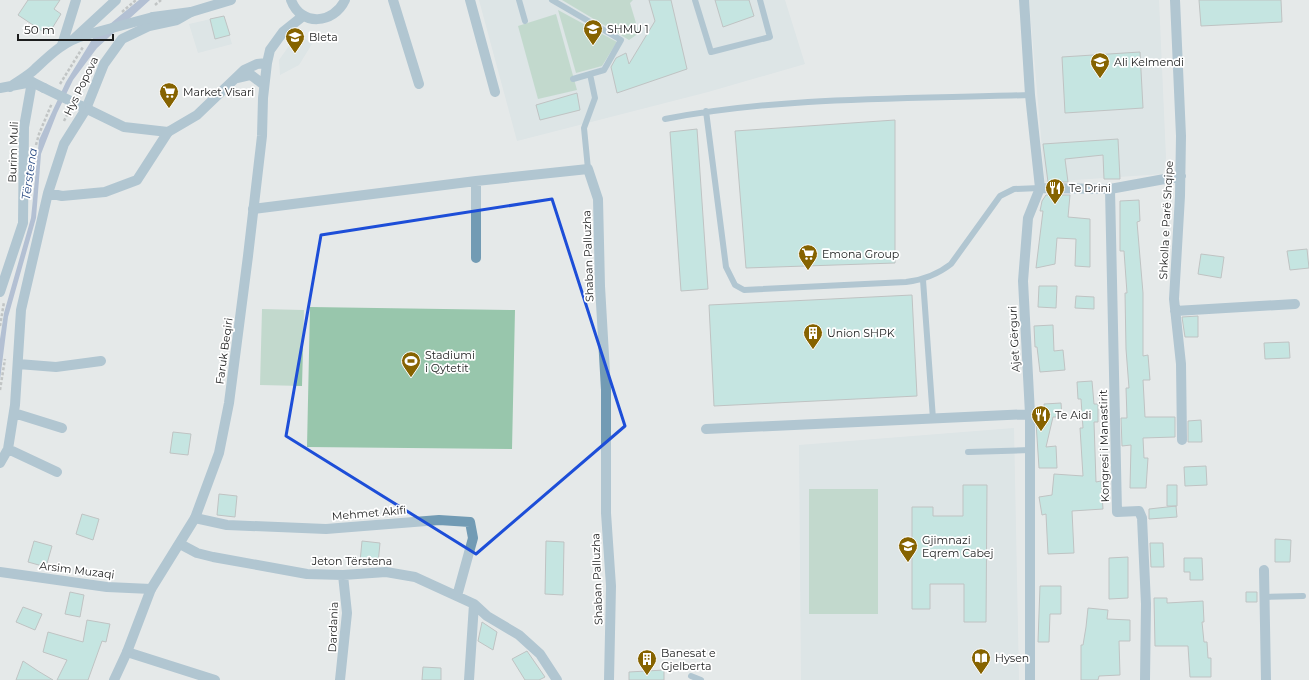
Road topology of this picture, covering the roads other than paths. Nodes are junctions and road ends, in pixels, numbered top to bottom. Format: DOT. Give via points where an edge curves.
graph roads {
  1 [pos="76,0"];
  2 [pos="116,0"];
  3 [pos="231,0"];
  4 [pos="291,0"];
  5 [pos="345,0"];
  6 [pos="393,0"];
  7 [pos="470,0"];
  8 [pos="519,0"];
  9 [pos="552,0"];
  10 [pos="695,0"];
  11 [pos="760,0"];
  12 [pos="1024,0"];
  13 [pos="1175,0"];
  14 [pos="191,12"];
  15 [pos="302,16"];
  16 [pos="525,21"];
  17 [pos="75,38"];
  18 [pos="62,45"];
  19 [pos="267,63"];
  20 [pos="590,74"];
  21 [pos="238,78"];
  22 [pos="573,79"];
  23 [pos="32,82"];
  24 [pos="419,84"];
  25 [pos="264,85"];
  26 [pos="5,87"];
  27 [pos="495,92"];
  28 [pos="1030,95"];
  29 [pos="83,107"];
  30 [pos="706,111"];
  31 [pos="665,119"];
  32 [pos="168,132"];
  33 [pos="588,169"];
  34 [pos="1181,176"];
  35 [pos="476,181"];
  36 [pos="1040,188"];
  37 [pos="1110,189"];
  38 [pos="48,193"];
  39 [pos="253,209"];
  40 [pos="476,258"];
  41 [pos="923,280"];
  42 [pos="0,292"];
  43 [pos="1295,304"];
  44 [pos="1175,311"];
  45 [pos="102,361"];
  46 [pos="18,364"];
  47 [pos="14,413"];
  48 [pos="1030,414"];
  49 [pos="933,418"];
  50 [pos="62,428"];
  51 [pos="706,429"];
  52 [pos="1182,440"];
  53 [pos="8,450"];
  54 [pos="1030,450"];
  55 [pos="968,452"];
  56 [pos="0,463"];
  57 [pos="57,472"];
  58 [pos="195,518"];
  59 [pos="180,544"];
  60 [pos="1264,570"];
  61 [pos="0,572"];
  62 [pos="344,575"];
  63 [pos="151,589"];
  64 [pos="457,596"];
  65 [pos="1303,596"];
  66 [pos="1265,598"];
  67 [pos="474,604"];
  68 [pos="127,652"];
  69 [pos="691,676"];
  70 [pos="114,680"];
  71 [pos="215,680"];
  72 [pos="340,680"];
  73 [pos="469,680"];
  74 [pos="557,680"];
  75 [pos="609,680"];
  76 [pos="701,680"];
  77 [pos="1030,680"];
  78 [pos="1145,680"];
  79 [pos="1266,680"];
  1 -- 18 [label="street"];
  2 -- 17 [label="street"];
  3 -- 14 [label="street"];
  4 -- 15 [label="street"];
  5 -- 15 [label="street" via="331,17 316,20"];
  6 -- 24 [label="street"];
  7 -- 27 [label="street"];
  8 -- 16 [label="lane"];
  9 -- 20 [label="lane" via="621,40 604,70"];
  10 -- 11 [label="lane" via="712,52 770,37"];
  12 -- 28 [label="street, Ajet Gërguri"];
  13 -- 34 [label="street, Shkolla e Parë Shqipe" via="1180,76"];
  14 -- 17 [label="street, bridge" via="153,18"];
  14 -- 29 [label="street, Hys Popova" via="177,20 150,26 122,39 104,64"];
  15 -- 19 [label="street, Faruk Beqiri" via="283,32 270,50"];
  17 -- 18 [label="street"];
  18 -- 26 [label="street" via="34,70"];
  19 -- 21 [label="street" via="251,66"];
  19 -- 25 [label="street, Faruk Beqiri"];
  20 -- 22 [label="lane"];
  20 -- 33 [label="lane" via="595,98 584,128"];
  21 -- 25 [label="street" via="251,75"];
  21 -- 32 [label="street" via="197,115"];
  23 -- 26 [label="street"];
  23 -- 29 [label="street, bridge"];
  23 -- 42 [label="street, Burim Muli" via="24,127 23,222"];
  25 -- 39 [label="street, Faruk Beqiri" via="262,136"];
  28 -- 30 [label="lane" via="818,102"];
  28 -- 36 [label="street, Ajet Gërguri"];
  29 -- 32 [label="street" via="124,127"];
  29 -- 38 [label="street, Hys Popova" via="64,144"];
  30 -- 31 [label="lane"];
  30 -- 41 [label="lane" via="726,267 731,280 739,288 751,291"];
  32 -- 38 [label="street" via="137,180 105,192 62,196"];
  33 -- 35 [label="street"];
  33 -- 75 [label="street, Shaban Palluzha" via="598,199 606,390 606,513 611,586"];
  34 -- 37 [label="street"];
  34 -- 44 [label="street, Shkolla e Parë Shqipe"];
  35 -- 39 [label="street"];
  35 -- 40 [label="street"];
  36 -- 37 [label="street"];
  36 -- 41 [label="lane" via="1014,189 1000,196 951,264 942,272"];
  36 -- 48 [label="street, Ajet Gërguri" via="1028,218 1023,281"];
  37 -- 78 [label="street, Kongresi i Manastirit" via="1117,512 1139,511 1142,518 1146,604"];
  38 -- 46 [label="street, Hys Popova" via="21,310"];
  39 -- 58 [label="street, Faruk Beqiri" via="229,403 219,453"];
  41 -- 49 [label="lane"];
  43 -- 44 [label="street"];
  44 -- 52 [label="street, Shkolla e Parë Shqipe" via="1181,364"];
  45 -- 46 [label="street" via="56,366"];
  46 -- 47 [label="street, Hys Popova"];
  47 -- 50 [label="street"];
  47 -- 53 [label="street, Hys Popova"];
  48 -- 49 [label="street"];
  48 -- 54 [label="street, Ajet Gërguri"];
  49 -- 51 [label="street"];
  53 -- 56 [label="street, Hys Popova"];
  53 -- 57 [label="street"];
  54 -- 55 [label="lane"];
  54 -- 77 [label="street, Ajet Gërguri"];
  58 -- 59 [label="street, Faruk Beqiri"];
  58 -- 64 [label="street, Mehmet Akifi" via="227,525 326,529 439,520 470,522 473,538"];
  59 -- 62 [label="street, Jeton Tërstena" via="197,553 266,567 307,574"];
  59 -- 63 [label="street, Faruk Beqiri"];
  60 -- 66 [label="street"];
  61 -- 63 [label="street, Arsim Muzaqi" via="107,587"];
  62 -- 64 [label="street, Jeton Tërstena" via="386,572 402,574 415,577"];
  62 -- 72 [label="street, Dardania" via="347,612"];
  63 -- 68 [label="street, Faruk Beqiri"];
  64 -- 67 [label="street, Jeton Tërstena"];
  65 -- 66 [label="lane"];
  66 -- 79 [label="street"];
  67 -- 73 [label="street"];
  67 -- 74 [label="street, Jeton Tërstena" via="487,616 519,635 540,654"];
  68 -- 70 [label="street, Faruk Beqiri"];
  68 -- 71 [label="street"];
  69 -- 76 [label="lane"];
}
